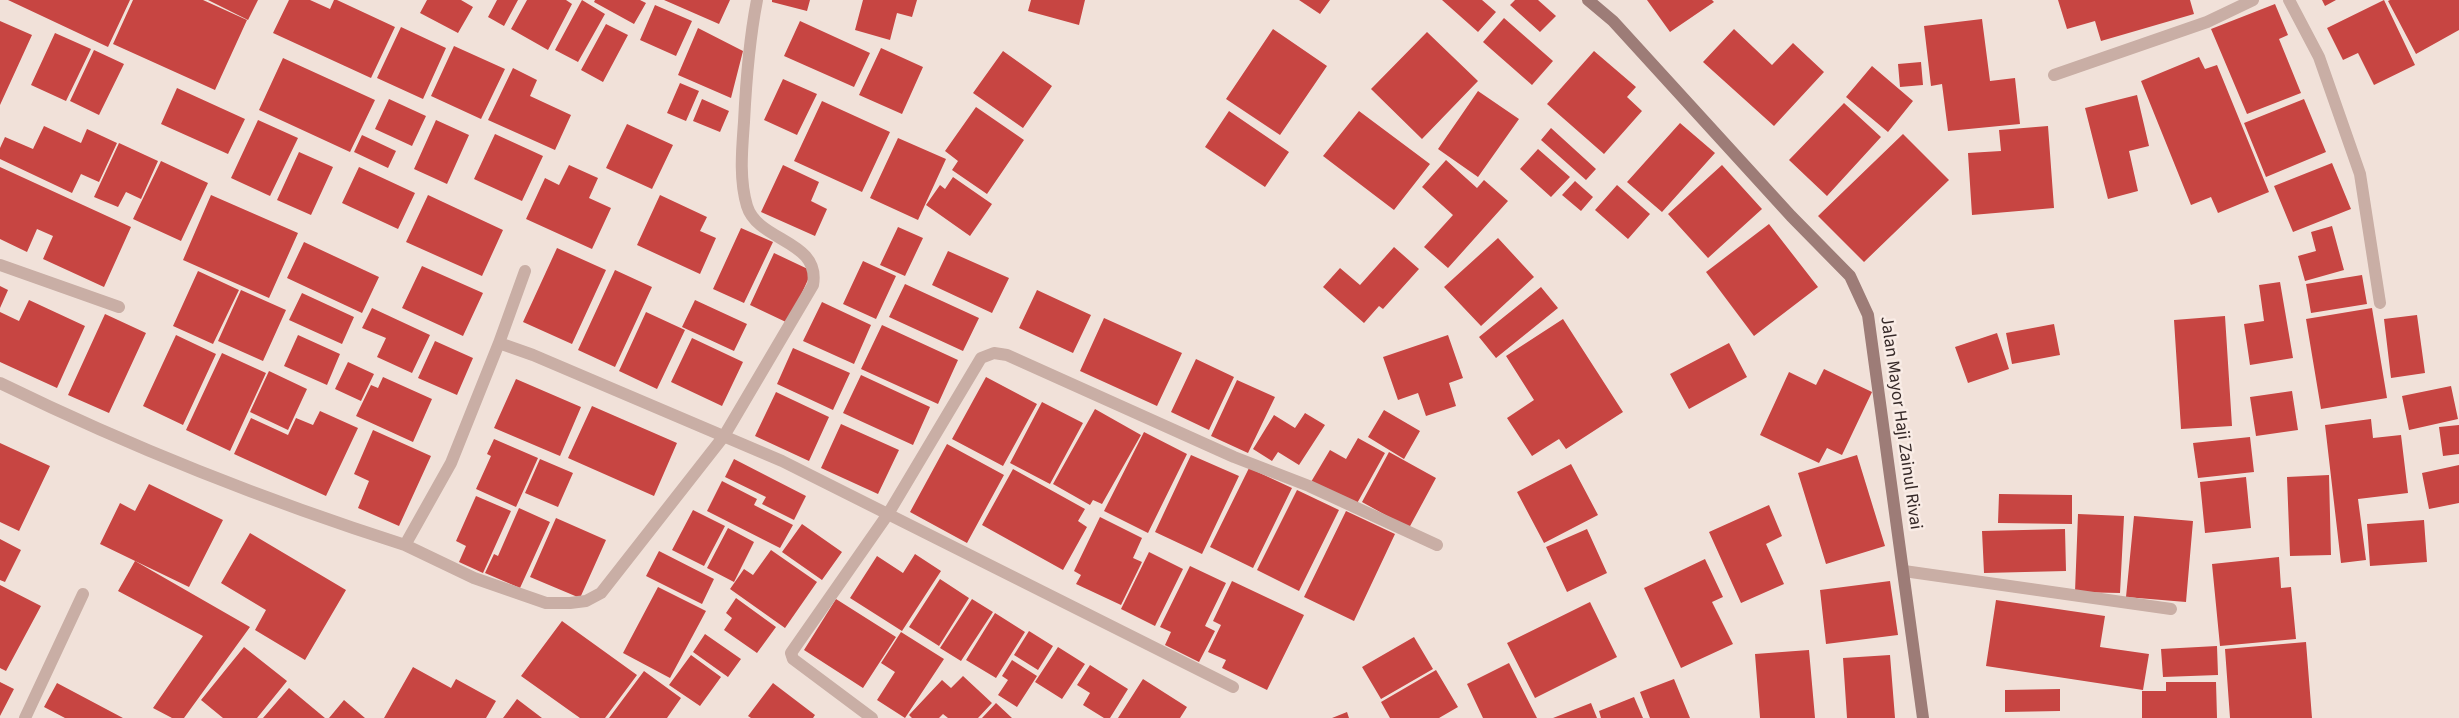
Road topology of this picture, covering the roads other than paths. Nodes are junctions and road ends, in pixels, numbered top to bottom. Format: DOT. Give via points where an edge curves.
graph roads {
  1 [pos="757,0"];
  2 [pos="1588,0"];
  3 [pos="2253,0"];
  4 [pos="2289,0"];
  5 [pos="2054,75"];
  6 [pos="0,266"];
  7 [pos="525,271"];
  8 [pos="2380,302"];
  9 [pos="119,307"];
  10 [pos="499,343"];
  11 [pos="0,383"];
  12 [pos="724,436"];
  13 [pos="888,514"];
  14 [pos="405,545"];
  15 [pos="1437,545"];
  16 [pos="1904,571"];
  17 [pos="83,594"];
  18 [pos="2171,609"];
  19 [pos="1233,687"];
  20 [pos="26,718"];
  21 [pos="872,718"];
  22 [pos="1924,718"];
  1 -- 12 [label="street" via="748,50 742,154 744,189 748,208 757,224 806,255 815,278"];
  2 -- 16 [label="street, Jalan Mayor Haji Zainul Rivai" via="1613,21 1850,276 1868,315"];
  3 -- 5 [label="street" via="2208,22"];
  4 -- 8 [label="street" via="2319,57 2360,174"];
  6 -- 9 [label="street"];
  7 -- 10 [label="street"];
  10 -- 12 [label="street"];
  10 -- 14 [label="street" via="451,463"];
  11 -- 14 [label="street" via="78,421 312,515"];
  12 -- 13 [label="street"];
  12 -- 14 [label="street" via="601,593 586,601 546,603 474,578"];
  13 -- 15 [label="street" via="981,358 994,353 1007,355"];
  13 -- 19 [label="street"];
  13 -- 21 [label="street" via="791,653 793,659"];
  16 -- 18 [label="street"];
  16 -- 22 [label="street, Jalan Mayor Haji Zainul Rivai"];
  17 -- 20 [label="street"];
}
